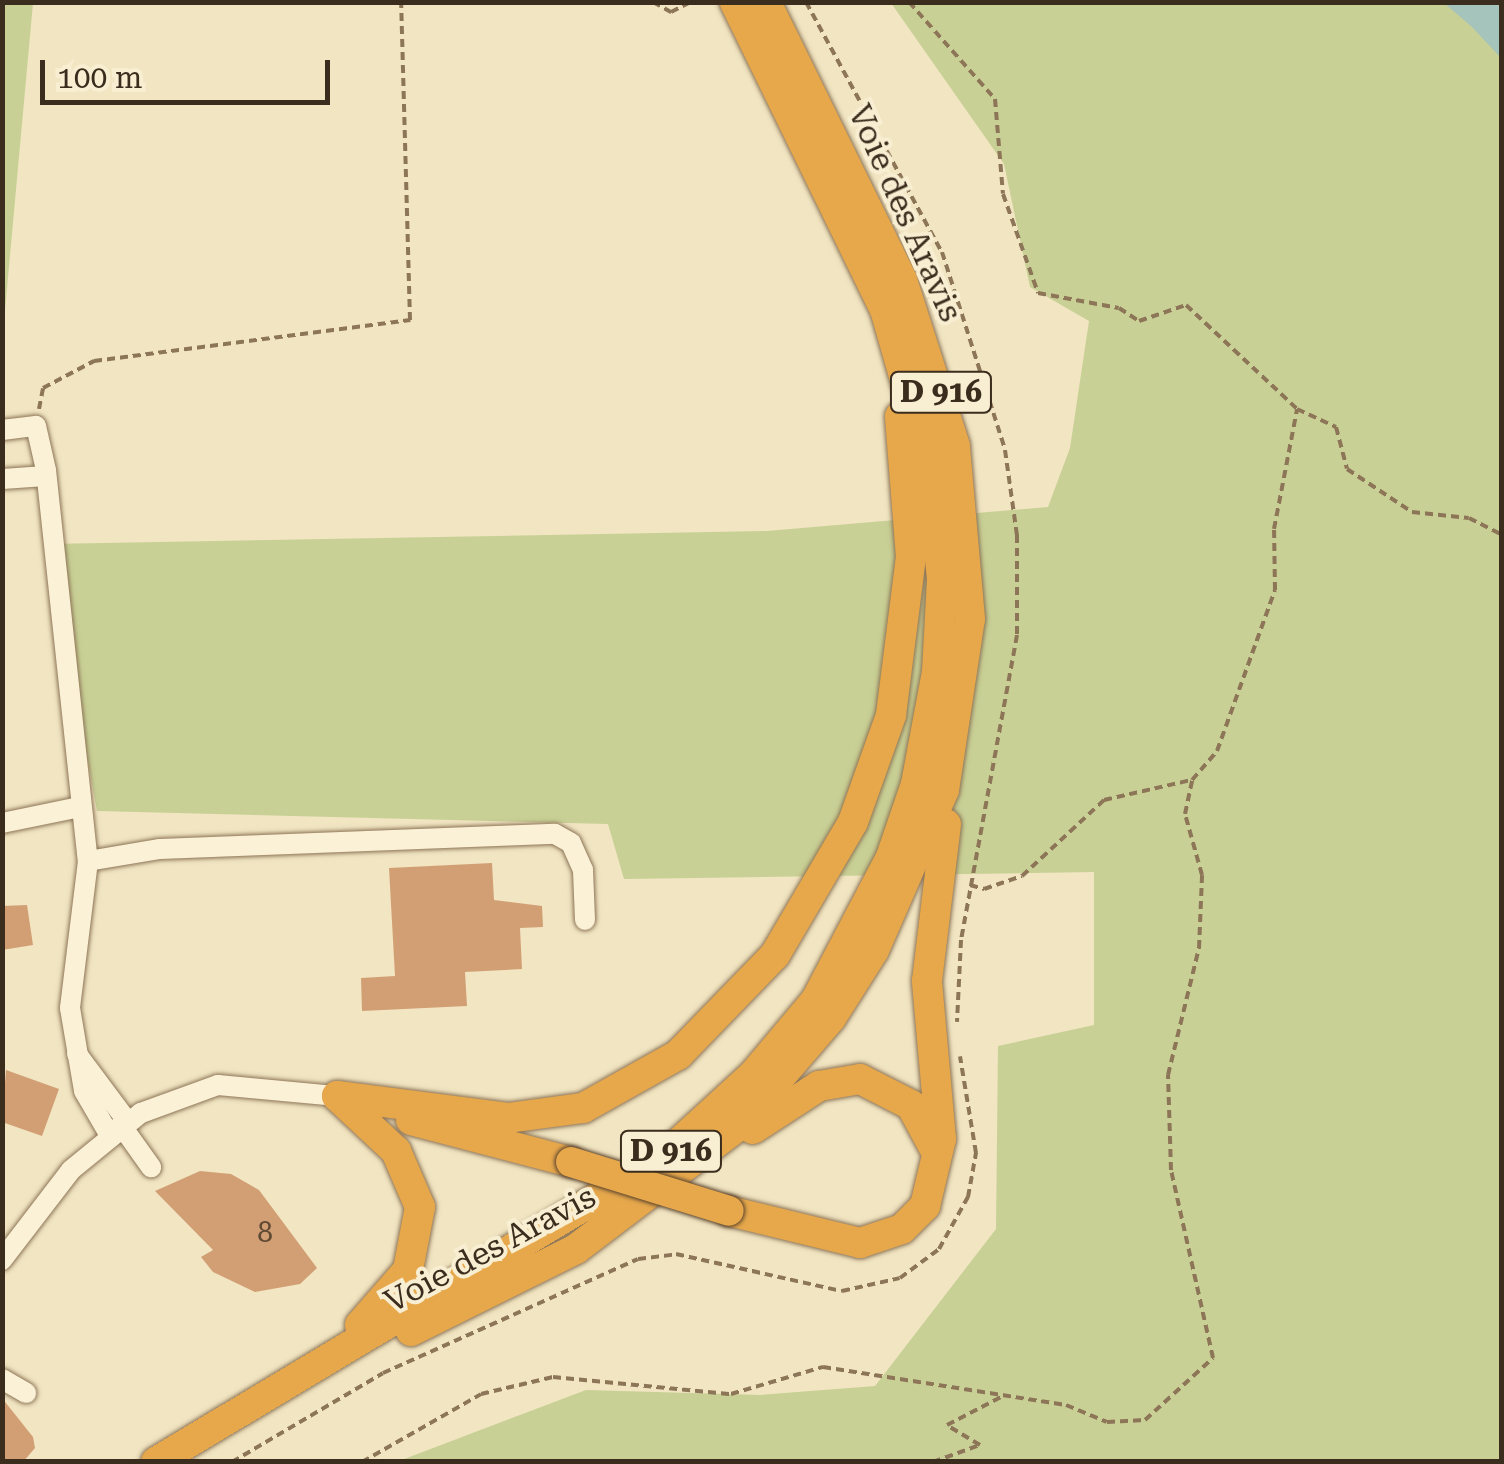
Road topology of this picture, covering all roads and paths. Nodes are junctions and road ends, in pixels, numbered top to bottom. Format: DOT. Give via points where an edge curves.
graph roads {
  1 [pos="402,2"];
  2 [pos="654,2"];
  3 [pos="691,2"];
  4 [pos="734,2"];
  5 [pos="766,2"];
  6 [pos="909,2"];
  7 [pos="867,270"];
  8 [pos="1298,409"];
  9 [pos="36,426"];
  10 [pos="2,430"];
  11 [pos="46,476"];
  12 [pos="2,479"];
  13 [pos="1502,535"];
  14 [pos="957,726"];
  15 [pos="1192,780"];
  16 [pos="80,808"];
  17 [pos="2,823"];
  18 [pos="88,862"];
  19 [pos="970,885"];
  20 [pos="585,920"];
  21 [pos="337,1096"];
  22 [pos="528,1118"];
  23 [pos="119,1127"];
  24 [pos="938,1161"];
  25 [pos="571,1162"];
  26 [pos="151,1166"];
  27 [pos="663,1190"];
  28 [pos="10,1240"];
  29 [pos="2,1260"];
  30 [pos="342,1344"];
  31 [pos="2,1379"];
  32 [pos="26,1392"];
  33 [pos="1003,1396"];
  34 [pos="228,1416"];
  35 [pos="156,1462"];
  36 [pos="362,1462"];
  37 [pos="934,1462"];
  1 -- 9 [label="path" via="410,320 94,362 43,388"];
  2 -- 3 [label="path" via="671,12"];
  4 -- 7 [label="highway, Voie des Aravis / D 916"];
  5 -- 14 [label="highway, Voie des Aravis / D 916" via="862,189 936,371 955,446 970,561"];
  6 -- 8 [label="path" via="995,99 1002,194 1038,293 1120,308 1140,321 1186,305"];
  7 -- 22 [label="highway" via="904,441 912,557 900,675 865,794 796,924 705,1031 603,1101"];
  7 -- 30 [label="highway, Voie des Aravis / D 916" via="916,404 942,579 925,746 870,903 816,1000 691,1134 556,1228"];
  8 -- 13 [label="path" via="1336,426 1347,469 1412,512 1469,518"];
  8 -- 15 [label="path" via="1274,529 1275,590 1217,750"];
  9 -- 10 [label="street"];
  9 -- 11 [label="street"];
  11 -- 12 [label="street"];
  11 -- 16 [label="street"];
  14 -- 24 [label="highway" via="927,971"];
  14 -- 27 [label="highway, Voie des Aravis / D 916" via="930,832 874,950 772,1090"];
  15 -- 19 [label="path" via="1104,800 1022,876 984,889"];
  15 -- 33 [label="path" via="1184,814 1202,876 1200,948 1168,1075 1170,1151 1214,1358 1145,1420 1108,1422 1066,1404"];
  16 -- 17 [label="street"];
  16 -- 18 [label="street"];
  18 -- 20 [label="street" via="160,850 555,834 571,843 582,870"];
  18 -- 23 [label="street" via="70,1008 75,1053 84,1092"];
  21 -- 22 [label="highway"];
  21 -- 23 [label="street" via="218,1086"];
  21 -- 25 [label="highway"];
  21 -- 30 [label="highway" via="403,1160 421,1218 408,1270"];
  22 -- 25 [label="highway"];
  23 -- 26 [label="street"];
  23 -- 28 [label="street"];
  24 -- 25 [label="highway, bridge" via="925,1206 902,1229 871,1241 830,1240"];
  24 -- 27 [label="highway" via="903,1098 870,1081 841,1079 796,1100"];
  27 -- 34 [label="highway, Voie des Aravis / D 916" via="576,1249"];
  28 -- 29 [label="street"];
  30 -- 34 [label="highway, Voie des Aravis / D 916"];
  31 -- 32 [label="street"];
  33 -- 36 [label="path" via="823,1367 730,1394 553,1377 481,1394"];
  33 -- 37 [label="path" via="947,1425 980,1445"];
  34 -- 35 [label="highway, Voie des Aravis / D 916"];
}
